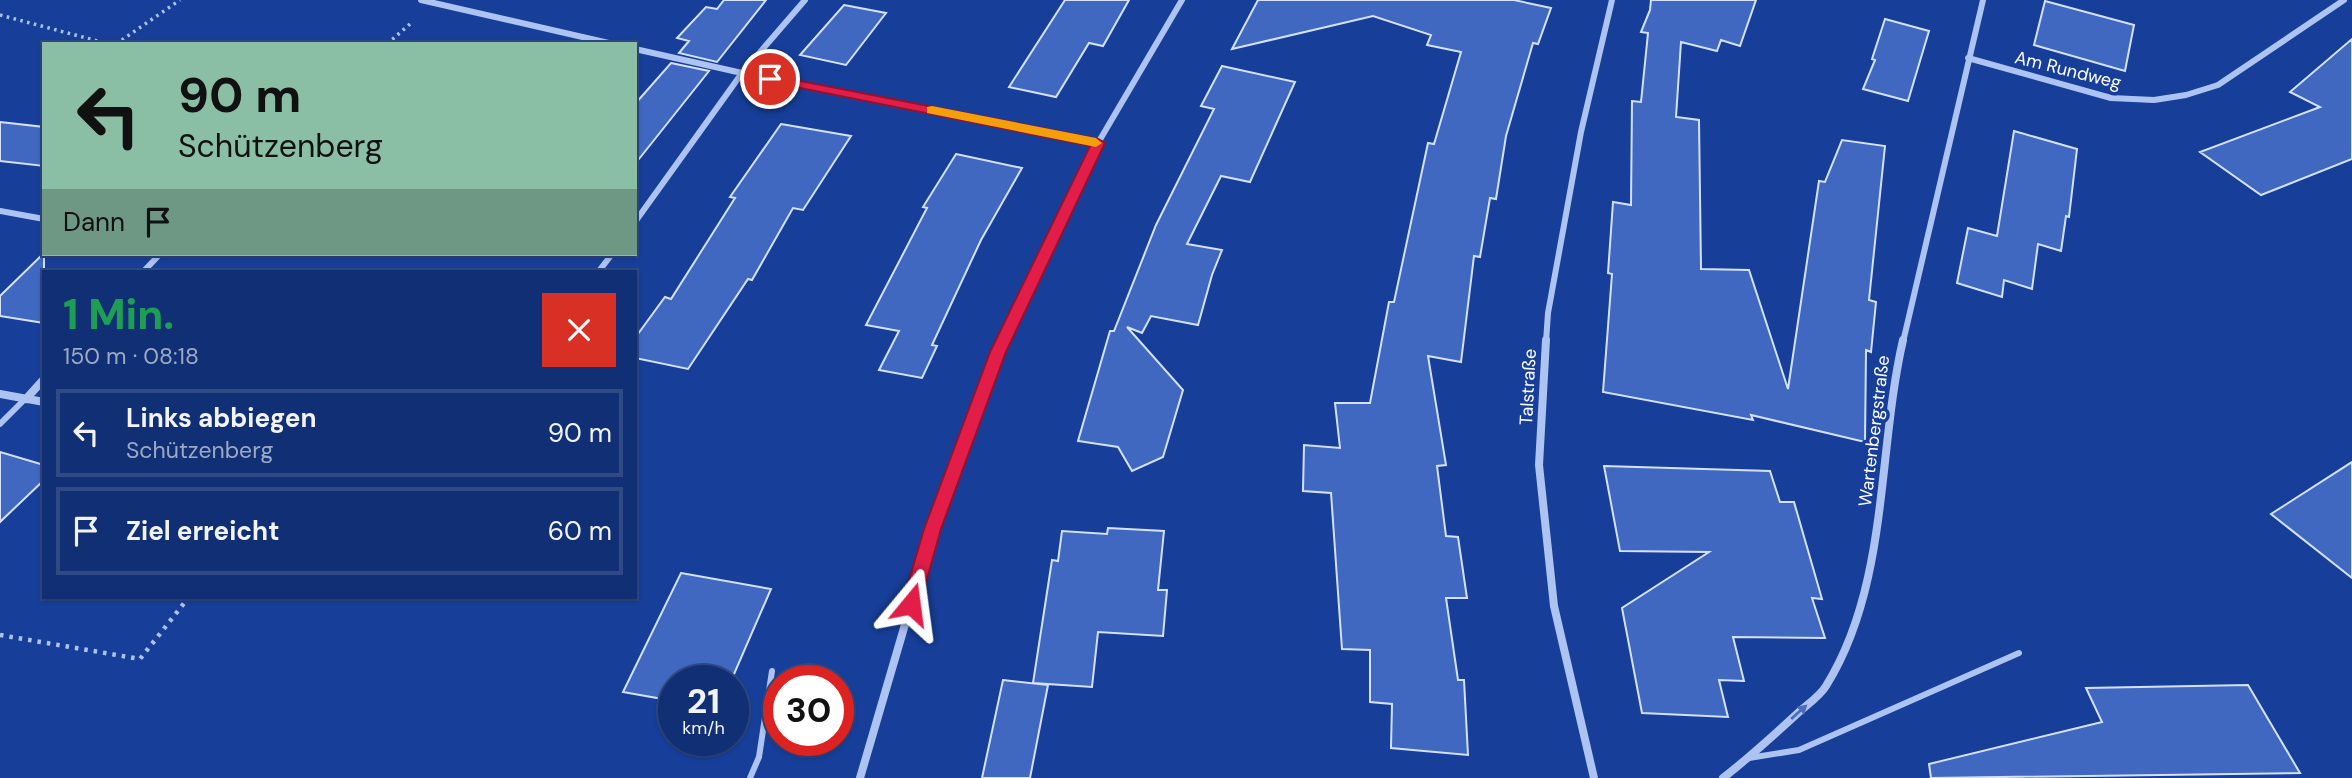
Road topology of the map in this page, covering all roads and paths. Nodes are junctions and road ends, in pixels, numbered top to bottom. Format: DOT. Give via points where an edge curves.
graph roads {
  1 [pos="180,0"];
  2 [pos="421,0"];
  3 [pos="805,0"];
  4 [pos="1182,0"];
  5 [pos="1612,0"];
  6 [pos="1983,0"];
  7 [pos="2344,0"];
  8 [pos="444,2"];
  9 [pos="0,15"];
  10 [pos="101,42"];
  11 [pos="119,42"];
  12 [pos="605,42"];
  13 [pos="637,49"];
  14 [pos="1968,58"];
  15 [pos="743,73"];
  16 [pos="1098,143"];
  17 [pos="0,211"];
  18 [pos="42,219"];
  19 [pos="637,219"];
  20 [pos="158,256"];
  21 [pos="610,256"];
  22 [pos="145,270"];
  23 [pos="600,270"];
  24 [pos="42,381"];
  25 [pos="0,394"];
  26 [pos="26,399"];
  27 [pos="42,402"];
  28 [pos="0,424"];
  29 [pos="187,599"];
  30 [pos="0,635"];
  31 [pos="2019,653"];
  32 [pos="763,731"];
  33 [pos="1749,758"];
  34 [pos="750,778"];
  35 [pos="860,778"];
  36 [pos="1594,778"];
  37 [pos="1723,778"];
  1 -- 11 [label="path"];
  2 -- 8 [label="street"];
  3 -- 15 [label="street"];
  4 -- 16 [label="street"];
  5 -- 36 [label="street, Talstraße" via="1581,132 1548,313 1539,465 1554,606"];
  6 -- 14 [label="street, Wartenbergstraße"];
  7 -- 14 [label="street, Am Rundweg" via="2218,85 2154,100 2111,98"];
  8 -- 12 [label="street"];
  9 -- 10 [label="path"];
  13 -- 15 [label="street"];
  33 -- 14 [label="street, Wartenbergstraße, one-way" via="1825,688 1853,631 1877,534 1893,384"];
  15 -- 16 [label="street"];
  15 -- 19 [label="street"];
  16 -- 35 [label="street" via="998,352 933,529"];
  17 -- 18 [label="street"];
  20 -- 22 [label="street"];
  21 -- 23 [label="street"];
  24 -- 26 [label="street"];
  25 -- 26 [label="street"];
  26 -- 27 [label="street"];
  26 -- 28 [label="lane"];
  29 -- 30 [label="path" via="140,659"];
  31 -- 33 [label="lane" via="1799,750"];
  32 -- 34 [label="lane"];
  33 -- 37 [label="street, Wartenbergstraße"];
}
